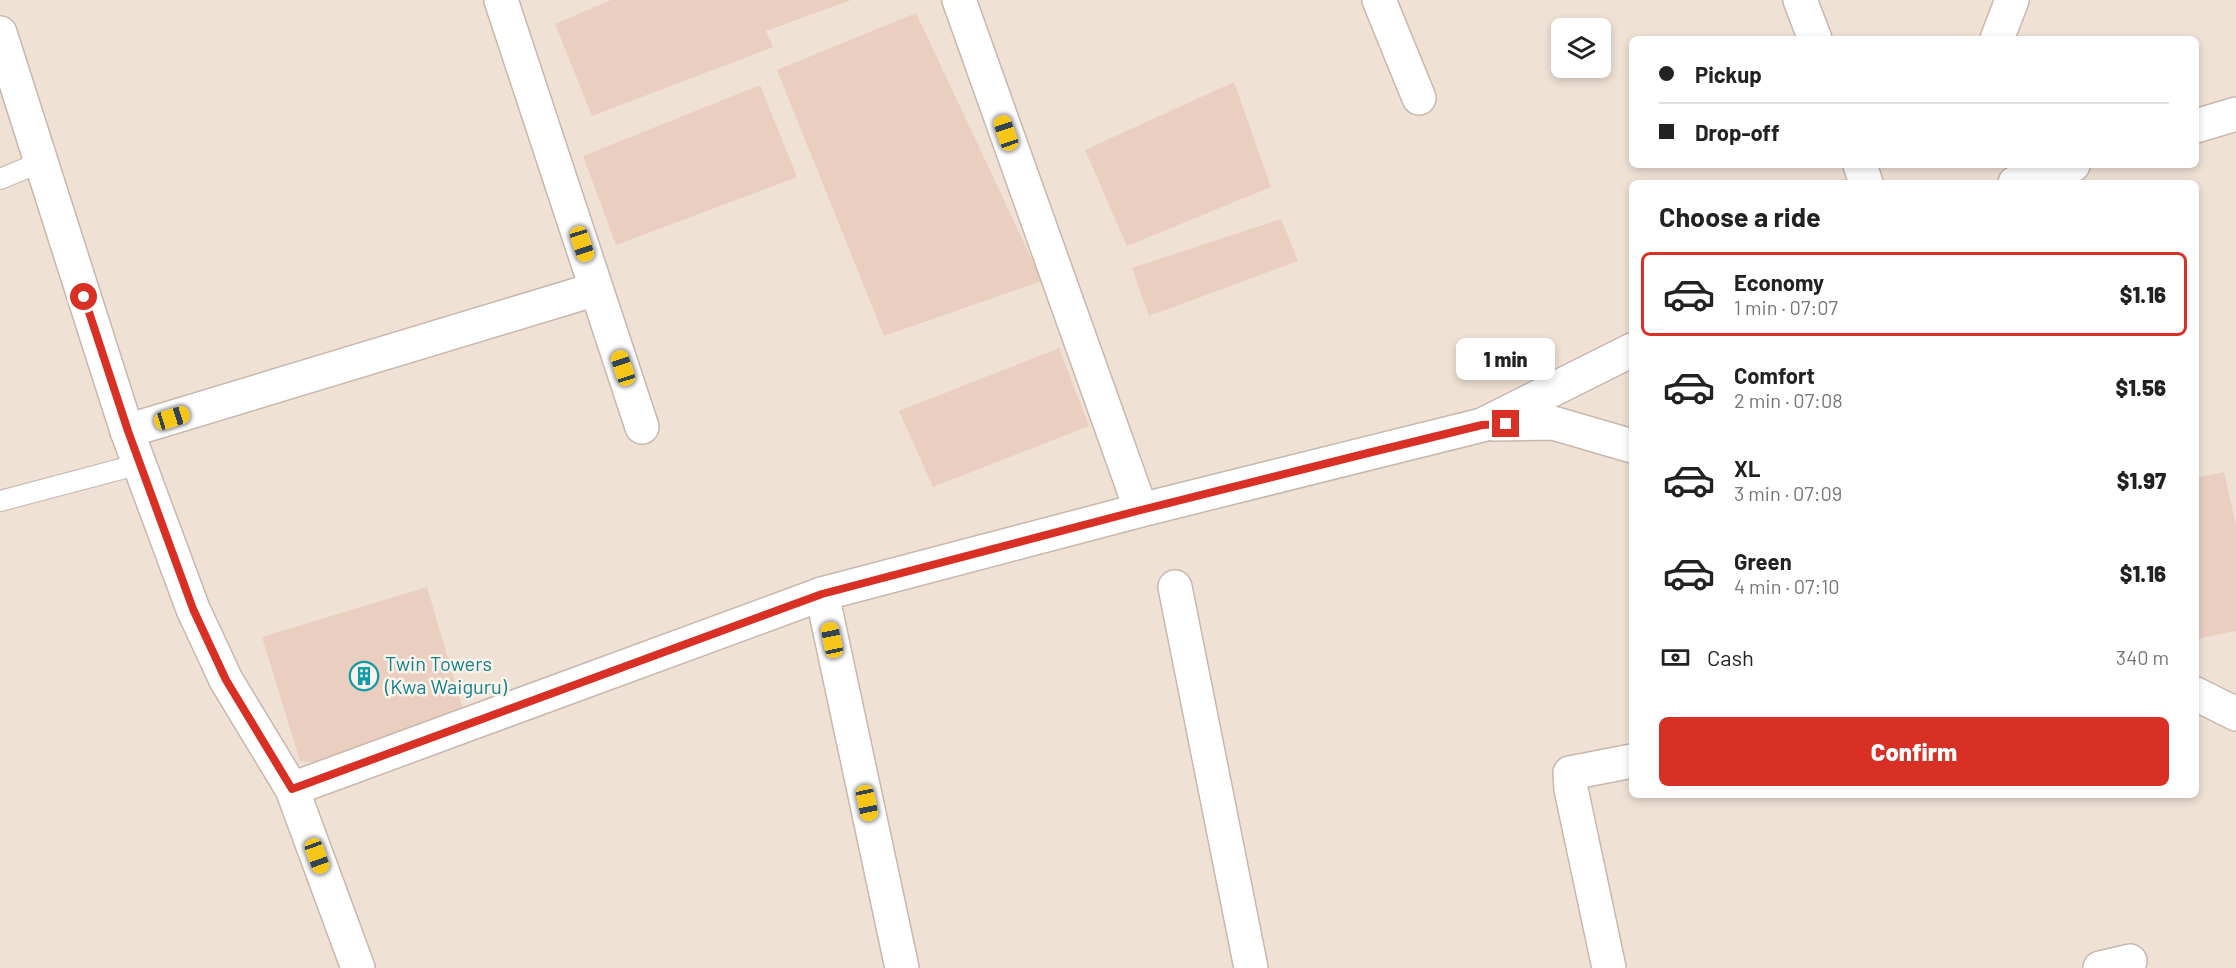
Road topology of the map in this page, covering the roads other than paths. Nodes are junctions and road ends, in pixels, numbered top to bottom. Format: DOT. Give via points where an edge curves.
graph roads {
  1 [pos="501,0"];
  2 [pos="959,0"];
  3 [pos="1379,0"];
  4 [pos="1800,0"];
  5 [pos="2012,0"];
  6 [pos="0,33"];
  7 [pos="1814,36"];
  8 [pos="1998,36"];
  9 [pos="1419,98"];
  10 [pos="2236,114"];
  11 [pos="2199,125"];
  12 [pos="41,162"];
  13 [pos="2063,168"];
  14 [pos="0,179"];
  15 [pos="2025,180"];
  16 [pos="597,289"];
  17 [pos="1629,352"];
  18 [pos="1482,425"];
  19 [pos="642,427"];
  20 [pos="128,431"];
  21 [pos="1629,445"];
  22 [pos="140,464"];
  23 [pos="0,501"];
  24 [pos="1141,510"];
  25 [pos="1175,587"];
  26 [pos="822,594"];
  27 [pos="2199,696"];
  28 [pos="2236,714"];
  29 [pos="1629,762"];
  30 [pos="292,789"];
  31 [pos="358,968"];
  32 [pos="902,968"];
  33 [pos="1251,968"];
  34 [pos="1609,968"];
  1 -- 16 [label="street"];
  2 -- 24 [label="street"];
  3 -- 9 [label="street"];
  4 -- 7 [label="street"];
  5 -- 8 [label="street"];
  6 -- 12 [label="street"];
  10 -- 11 [label="street"];
  12 -- 14 [label="lane"];
  12 -- 20 [label="street"];
  13 -- 15 [label="street"];
  16 -- 19 [label="street"];
  16 -- 20 [label="street"];
  17 -- 18 [label="street"];
  18 -- 21 [label="street" via="1553,423"];
  18 -- 24 [label="street"];
  20 -- 22 [label="street"];
  22 -- 23 [label="lane"];
  22 -- 30 [label="street" via="197,620 226,680"];
  24 -- 26 [label="street"];
  25 -- 33 [label="street"];
  26 -- 30 [label="street"];
  26 -- 32 [label="street"];
  27 -- 28 [label="street"];
  29 -- 34 [label="street" via="1570,773"];
  30 -- 31 [label="street"];
}
